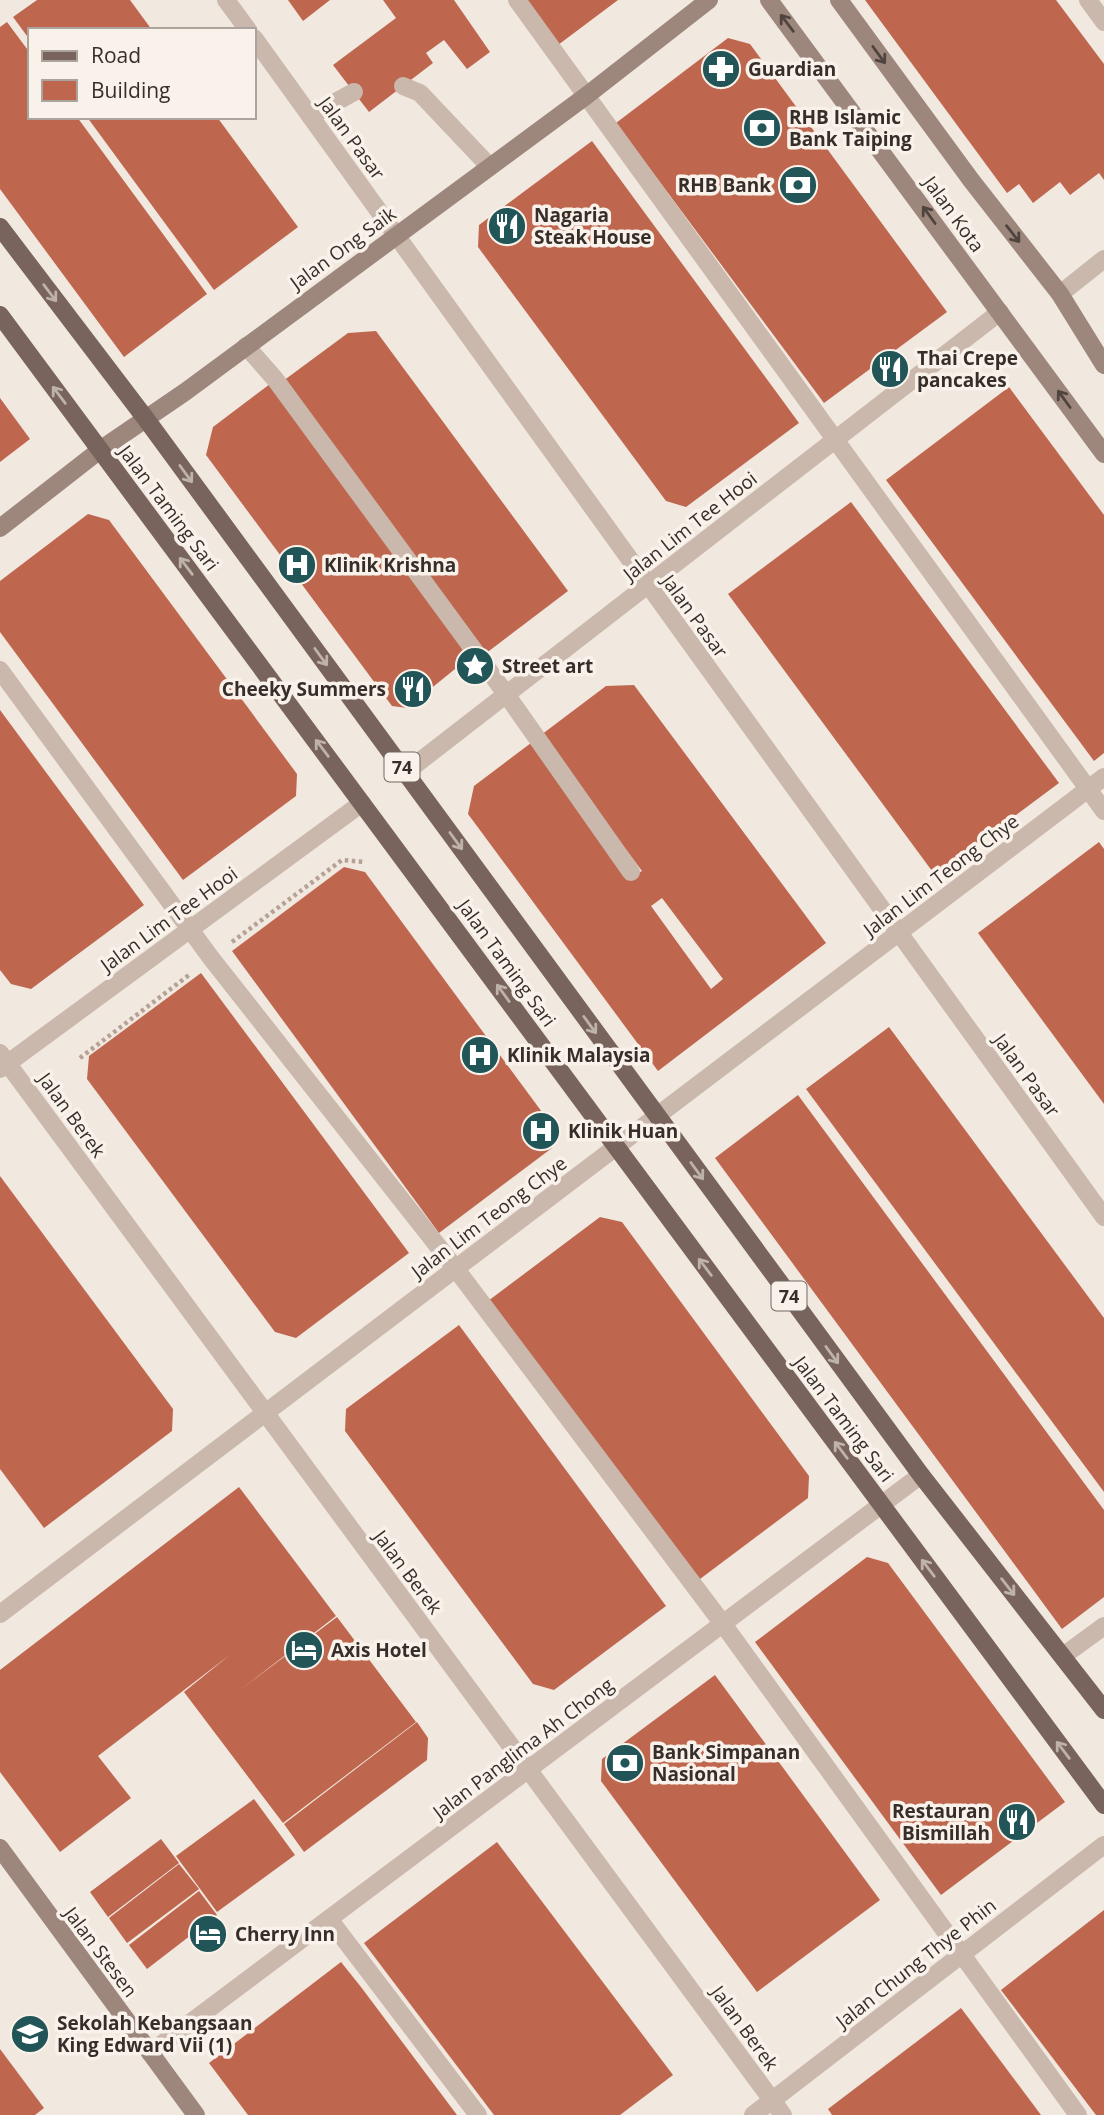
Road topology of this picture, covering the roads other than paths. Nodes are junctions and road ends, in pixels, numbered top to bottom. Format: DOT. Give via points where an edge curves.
graph roads {
  1 [pos="226,0"];
  2 [pos="517,0"];
  3 [pos="709,0"];
  4 [pos="769,0"];
  5 [pos="839,0"];
  6 [pos="1088,0"];
  7 [pos="1104,23"];
  8 [pos="247,28"];
  9 [pos="256,41"];
  10 [pos="403,86"];
  11 [pos="354,92"];
  12 [pos="586,96"];
  13 [pos="310,116"];
  14 [pos="489,167"];
  15 [pos="0,227"];
  16 [pos="397,235"];
  17 [pos="1104,260"];
  18 [pos="1060,294"];
  19 [pos="1000,312"];
  20 [pos="0,315"];
  21 [pos="246,346"];
  22 [pos="1104,365"];
  23 [pos="146,419"];
  24 [pos="834,441"];
  25 [pos="100,450"];
  26 [pos="1104,454"];
  27 [pos="0,528"];
  28 [pos="647,585"];
  29 [pos="0,670"];
  30 [pos="506,694"];
  31 [pos="406,772"];
  32 [pos="1104,777"];
  33 [pos="1088,789"];
  34 [pos="362,803"];
  35 [pos="1104,811"];
  36 [pos="631,872"];
  37 [pos="191,931"];
  38 [pos="898,933"];
  39 [pos="3,1062"];
  40 [pos="657,1116"];
  41 [pos="616,1147"];
  42 [pos="1104,1217"];
  43 [pos="456,1269"];
  44 [pos="265,1414"];
  45 [pos="920,1475"];
  46 [pos="881,1505"];
  47 [pos="0,1615"];
  48 [pos="723,1624"];
  49 [pos="1104,1626"];
  50 [pos="1063,1657"];
  51 [pos="1104,1710"];
  52 [pos="528,1770"];
  53 [pos="1104,1805"];
  54 [pos="1104,1845"];
  55 [pos="0,1848"];
  56 [pos="329,1919"];
  57 [pos="961,1955"];
  58 [pos="150,2053"];
  59 [pos="772,2100"];
  60 [pos="196,2115"];
  61 [pos="478,2115"];
  62 [pos="753,2115"];
  63 [pos="783,2115"];
  64 [pos="1077,2115"];
  1 -- 8 [label="street"];
  2 -- 12 [label="street"];
  3 -- 12 [label="main road, Jalan Ong Saik"];
  19 -- 4 [label="main road, Jalan Kota, one-way"];
  5 -- 18 [label="main road, Jalan Kota, one-way"];
  6 -- 7 [label="street"];
  9 -- 13 [label="street, Jalan Pasar"];
  10 -- 14 [label="street" via="420,93"];
  11 -- 13 [label="street"];
  12 -- 14 [label="main road, Jalan Ong Saik"];
  12 -- 24 [label="street"];
  13 -- 16 [label="street, Jalan Pasar"];
  14 -- 16 [label="main road, Jalan Ong Saik"];
  15 -- 23 [label="main road, Jalan Taming Sari / 74, one-way"];
  16 -- 21 [label="main road, Jalan Ong Saik"];
  16 -- 28 [label="street, Jalan Pasar"];
  17 -- 18 [label="street"];
  18 -- 22 [label="main road, Jalan Kota"];
  19 -- 24 [label="street, Jalan Lim Tee Hooi"];
  26 -- 19 [label="main road, Jalan Kota, one-way"];
  25 -- 20 [label="main road, Jalan Taming Sari / 74, one-way"];
  21 -- 23 [label="main road, Jalan Ong Saik"];
  21 -- 30 [label="street"];
  23 -- 25 [label="main road, Jalan Ong Saik"];
  23 -- 31 [label="main road, Jalan Taming Sari / 74, one-way"];
  24 -- 28 [label="street, Jalan Lim Tee Hooi"];
  24 -- 33 [label="street"];
  25 -- 27 [label="main road, Jalan Ong Saik"];
  34 -- 25 [label="main road, Jalan Taming Sari / 74, one-way"];
  28 -- 30 [label="street, Jalan Lim Tee Hooi"];
  28 -- 38 [label="street, Jalan Pasar"];
  29 -- 37 [label="street"];
  30 -- 31 [label="street, Jalan Lim Tee Hooi"];
  30 -- 36 [label="street"];
  31 -- 40 [label="main road, Jalan Taming Sari / 74, one-way"];
  32 -- 33 [label="street, Jalan Lim Teong Chye"];
  33 -- 35 [label="street"];
  33 -- 38 [label="street, Jalan Lim Teong Chye"];
  34 -- 37 [label="street, Jalan Lim Tee Hooi"];
  41 -- 34 [label="main road, Jalan Taming Sari / 74, one-way"];
  37 -- 39 [label="street, Jalan Lim Tee Hooi"];
  37 -- 43 [label="street"];
  38 -- 40 [label="street, Jalan Lim Teong Chye"];
  38 -- 42 [label="street, Jalan Pasar"];
  39 -- 44 [label="street, Jalan Berek"];
  40 -- 41 [label="street, Jalan Lim Teong Chye"];
  40 -- 45 [label="main road, Jalan Taming Sari / 74, one-way"];
  41 -- 43 [label="street, Jalan Lim Teong Chye"];
  46 -- 41 [label="main road, Jalan Taming Sari / 74, one-way"];
  43 -- 44 [label="street, Jalan Lim Teong Chye"];
  43 -- 48 [label="street"];
  44 -- 47 [label="street, Jalan Lim Teong Chye"];
  44 -- 52 [label="street, Jalan Berek"];
  45 -- 46 [label="street, Jalan Panglima Ah Chong"];
  45 -- 50 [label="main road, Jalan Taming Sari / 74, one-way"];
  46 -- 48 [label="street, Jalan Panglima Ah Chong"];
  53 -- 46 [label="main road, Jalan Taming Sari / 74, one-way"];
  48 -- 52 [label="street, Jalan Panglima Ah Chong"];
  48 -- 57 [label="street"];
  49 -- 50 [label="street"];
  50 -- 51 [label="main road, Jalan Taming Sari / 74"];
  52 -- 56 [label="street, Jalan Panglima Ah Chong"];
  52 -- 59 [label="street, Jalan Berek"];
  54 -- 57 [label="street, Jalan Chung Thye Phin"];
  55 -- 58 [label="main road, Jalan Stesen"];
  56 -- 58 [label="street, Jalan Panglima Ah Chong"];
  56 -- 61 [label="street"];
  57 -- 59 [label="street, Jalan Chung Thye Phin"];
  57 -- 64 [label="street"];
  58 -- 60 [label="main road, Jalan Stesen"];
  59 -- 62 [label="street, Jalan Chung Thye Phin"];
  59 -- 63 [label="street, Jalan Berek"];
}
